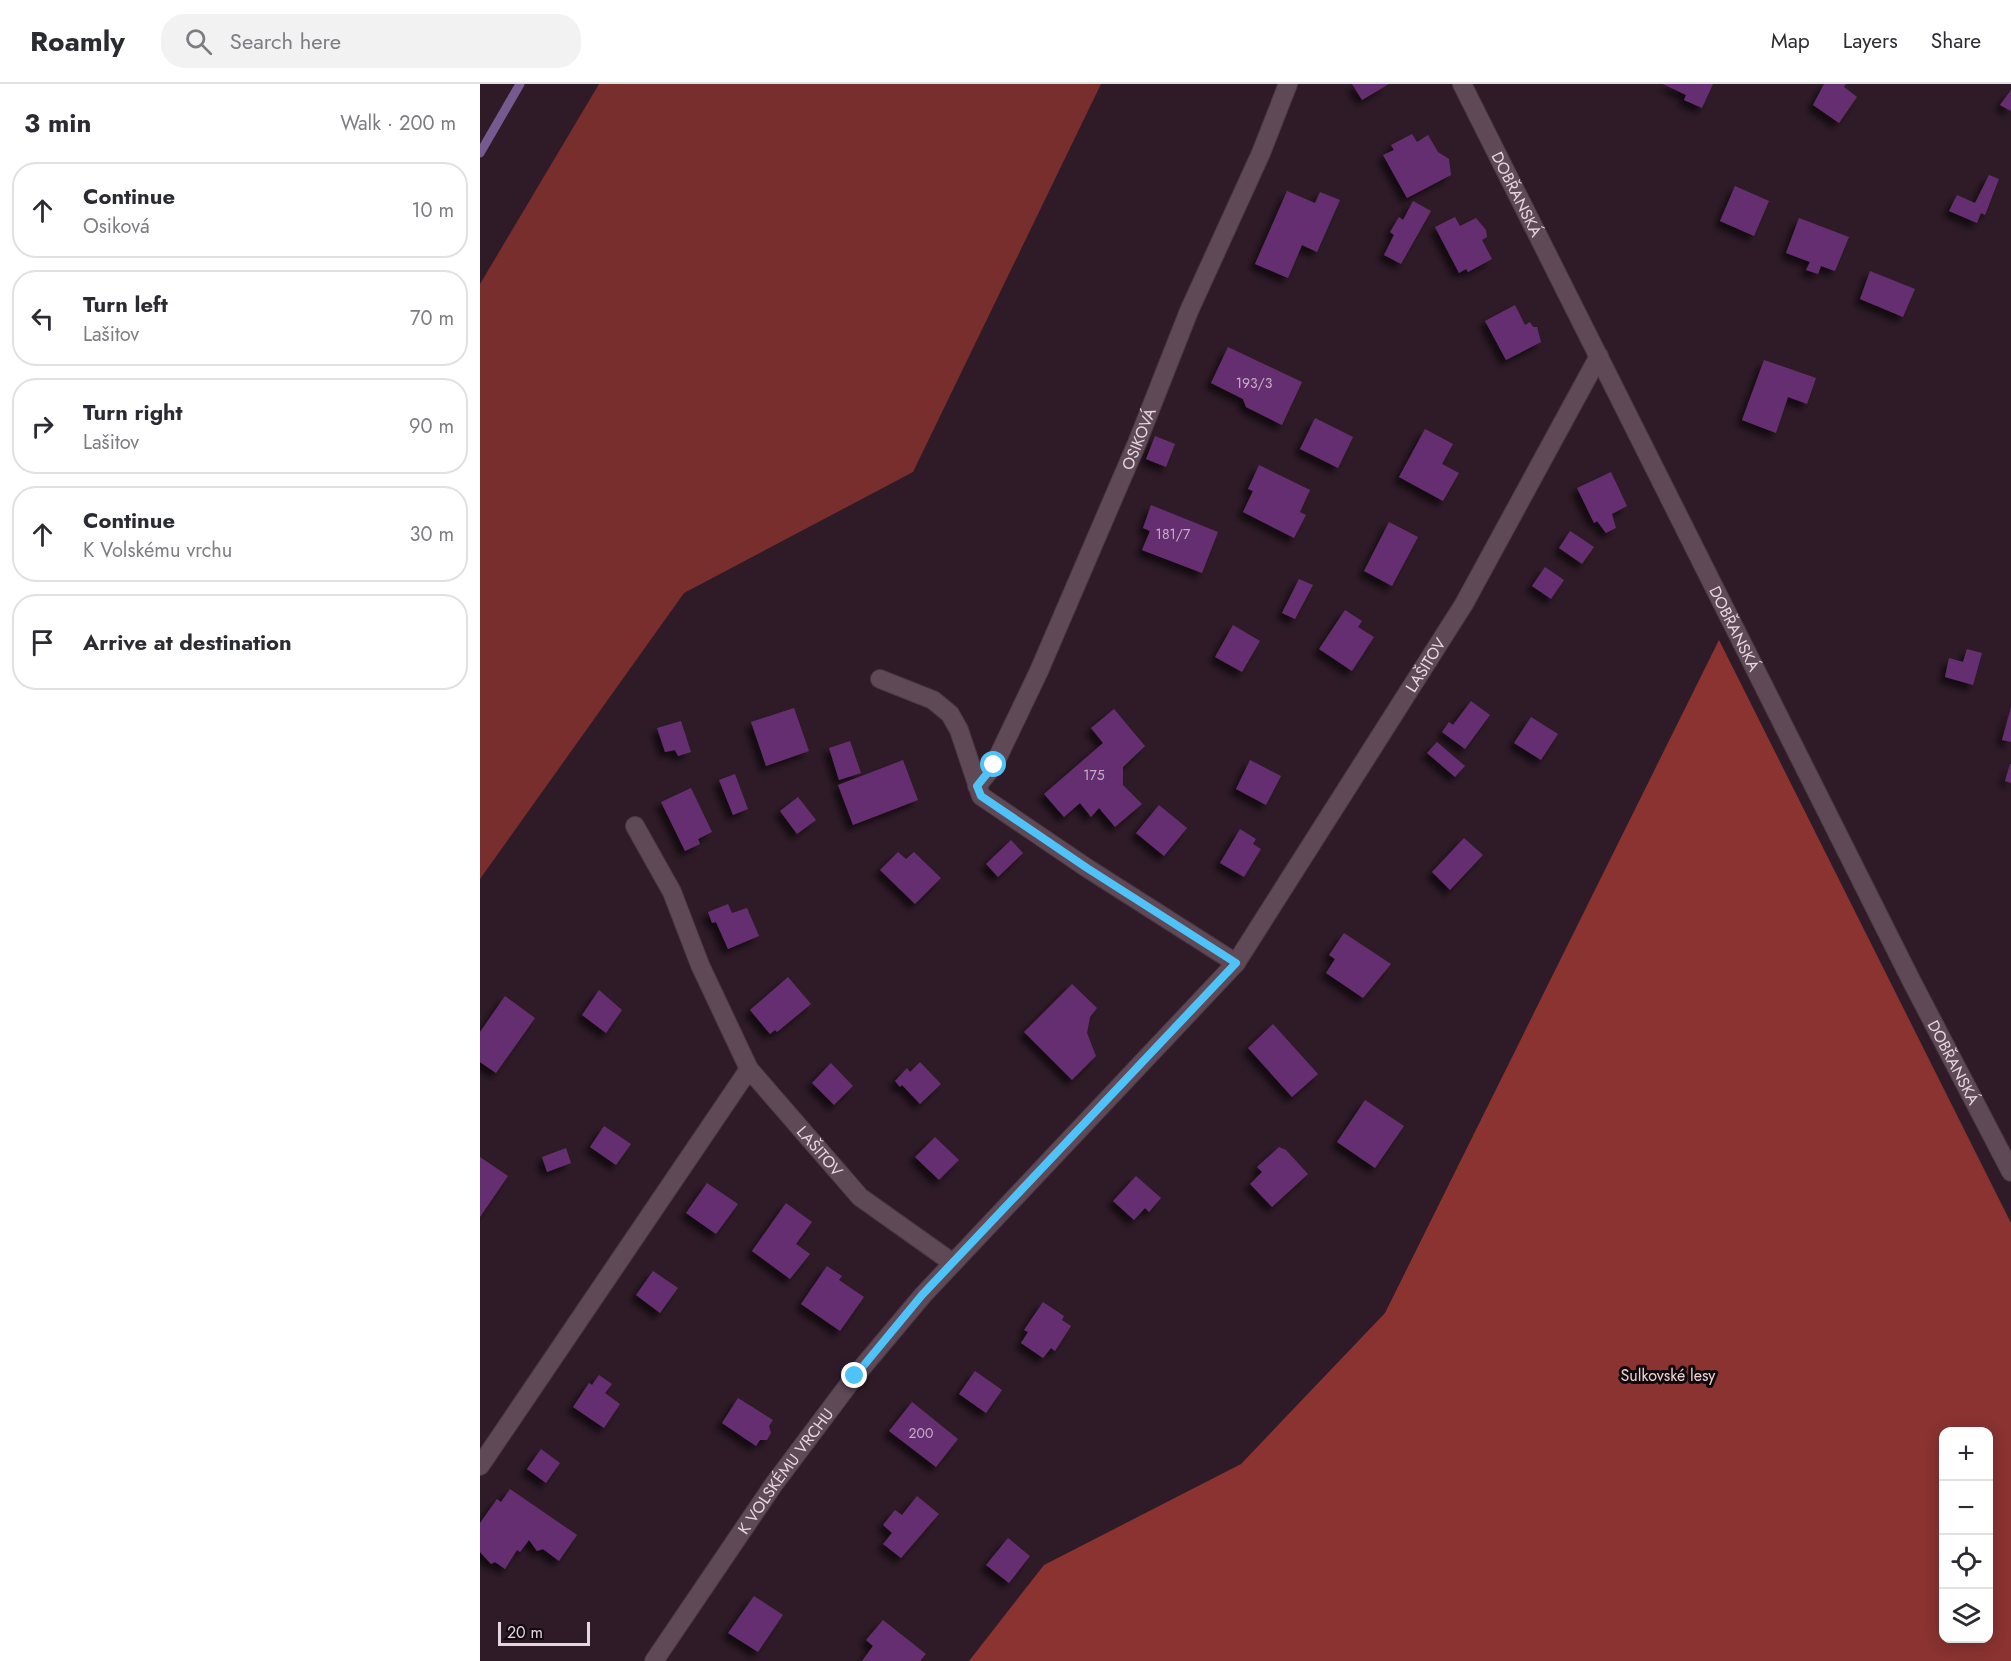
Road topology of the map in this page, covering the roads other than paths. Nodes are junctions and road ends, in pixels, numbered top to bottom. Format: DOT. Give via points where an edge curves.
graph roads {
  1 [pos="1288,84"];
  2 [pos="1462,84"];
  3 [pos="1599,356"];
  4 [pos="880,679"];
  5 [pos="977,786"];
  6 [pos="635,826"];
  7 [pos="1236,963"];
  8 [pos="749,1069"];
  9 [pos="2011,1172"];
  10 [pos="952,1263"];
  11 [pos="480,1466"];
  12 [pos="654,1661"];
  1 -- 5 [label="street, OSIKOVÁ" via="1039,672 994,765"];
  2 -- 3 [label="street, DOBŘANSKÁ"];
  3 -- 7 [label="street, LAŠITOV" via="1464,604"];
  3 -- 9 [label="street, DOBŘANSKÁ"];
  4 -- 5 [label="street" via="933,700 950,714"];
  5 -- 7 [label="street" via="981,796"];
  6 -- 8 [label="street, LAŠITOV" via="672,892 700,965"];
  7 -- 10 [label="street, LAŠITOV"];
  8 -- 10 [label="street, LAŠITOV" via="860,1197"];
  8 -- 11 [label="street"];
  10 -- 12 [label="street, K VOLSKÉMU VRCHU" via="848,1385 774,1484"];
}
